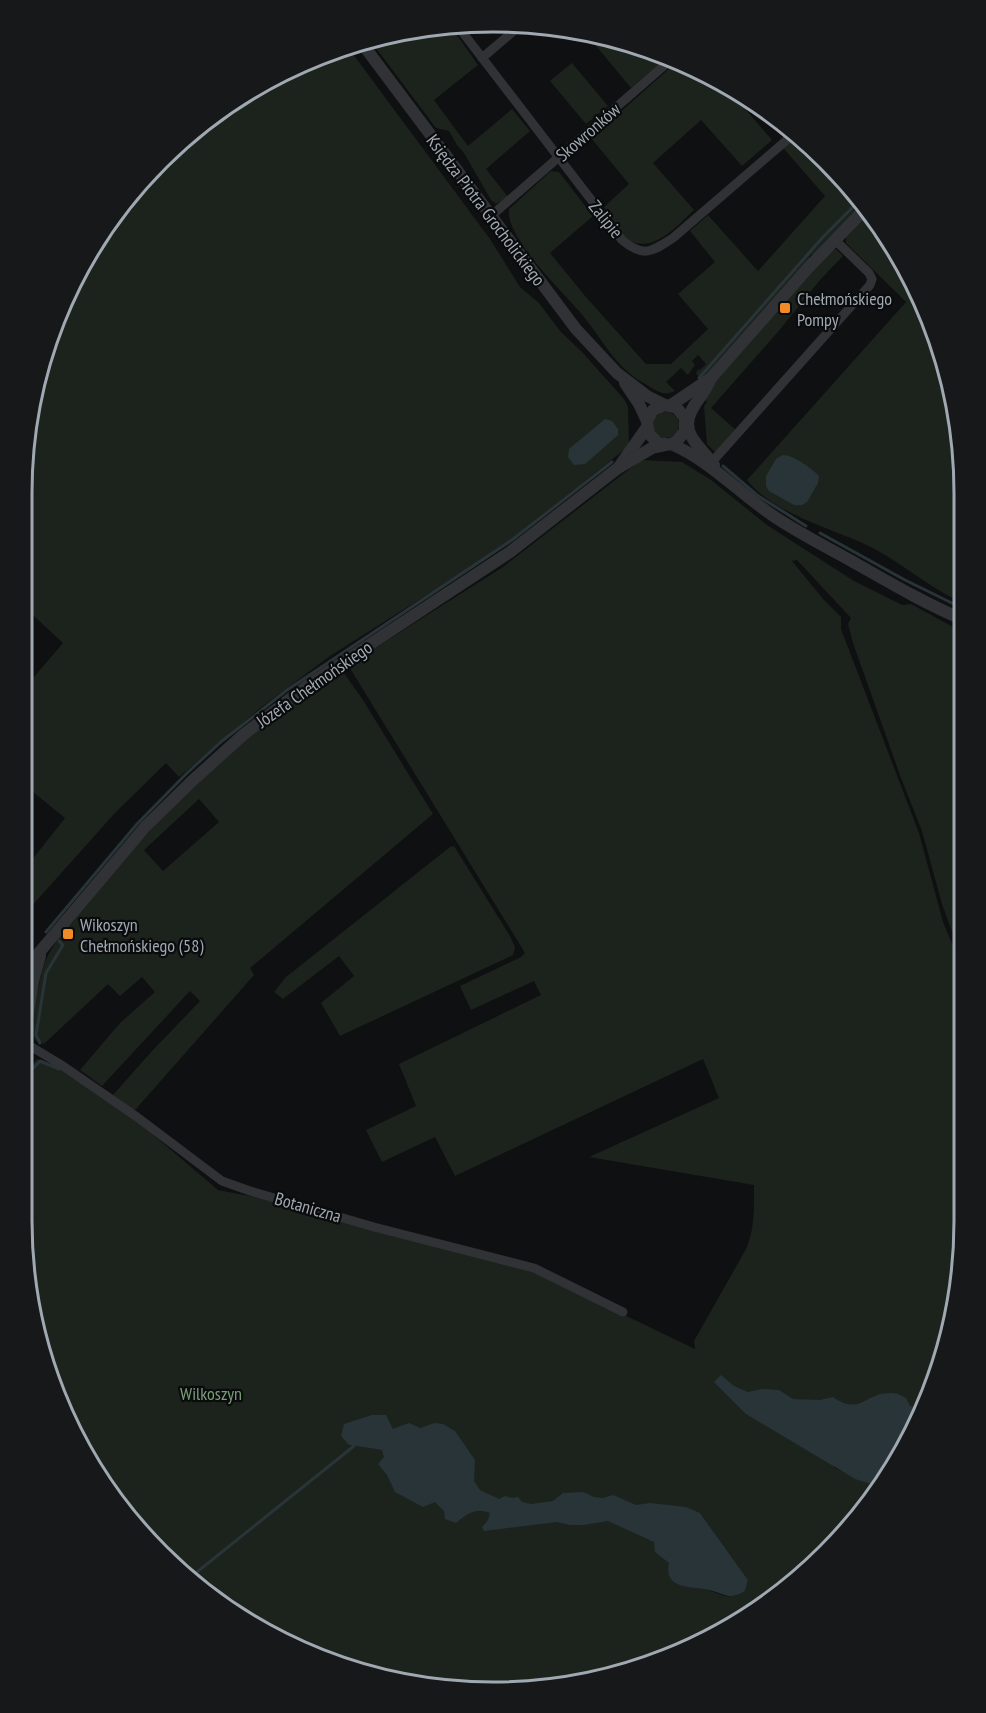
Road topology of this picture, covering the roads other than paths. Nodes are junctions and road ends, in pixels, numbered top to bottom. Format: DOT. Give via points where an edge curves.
graph roads {
  1 [pos="462,32"];
  2 [pos="513,32"];
  3 [pos="366,49"];
  4 [pos="482,58"];
  5 [pos="665,65"];
  6 [pos="788,139"];
  7 [pos="558,159"];
  8 [pos="860,214"];
  9 [pos="491,216"];
  10 [pos="835,240"];
  11 [pos="617,373"];
  12 [pos="711,378"];
  13 [pos="668,405"];
  14 [pos="647,424"];
  15 [pos="686,424"];
  16 [pos="668,444"];
  17 [pos="712,462"];
  18 [pos="618,468"];
  19 [pos="720,474"];
  20 [pos="954,615"];
  21 [pos="48,942"];
  22 [pos="32,961"];
  23 [pos="32,989"];
  24 [pos="32,1047"];
  25 [pos="623,1312"];
  1 -- 4 [label="street, Zalipie"];
  2 -- 4 [label="street"];
  3 -- 9 [label="street, Księdza Piotra Grocholickiego"];
  4 -- 7 [label="street, Zalipie"];
  5 -- 7 [label="street, Skowronków"];
  6 -- 7 [label="street, Zalipie" via="673,238 652,251 635,251 622,240"];
  7 -- 9 [label="street, Skowronków"];
  8 -- 10 [label="street"];
  9 -- 11 [label="street, Księdza Piotra Grocholickiego" via="576,329"];
  10 -- 12 [label="street"];
  10 -- 17 [label="street" via="869,273 870,285"];
  11 -- 13 [label="street, Księdza Piotra Grocholickiego" via="647,396"];
  11 -- 14 [label="street, Księdza Piotra Grocholickiego" via="639,404"];
  12 -- 13 [label="street"];
  12 -- 15 [label="street"];
  13 -- 14 [label="street" via="653,410"];
  13 -- 15 [label="street" via="682,412"];
  14 -- 16 [label="street" via="653,439"];
  14 -- 18 [label="street, Józefa Chełmońskiego"];
  15 -- 16 [label="street" via="682,437"];
  15 -- 17 [label="street" via="691,438"];
  16 -- 18 [label="street, Józefa Chełmońskiego" via="652,448"];
  16 -- 19 [label="street"];
  17 -- 19 [label="street"];
  18 -- 21 [label="street, Józefa Chełmońskiego" via="510,552 308,685 243,735 145,827"];
  19 -- 20 [label="street" via="754,503 790,526"];
  21 -- 22 [label="street, Józefa Chełmońskiego"];
  21 -- 23 [label="street, Józefa Chełmońskiego" via="36,967"];
  24 -- 25 [label="street, Botaniczna" via="138,1117 222,1181 374,1227 534,1268"];
}
